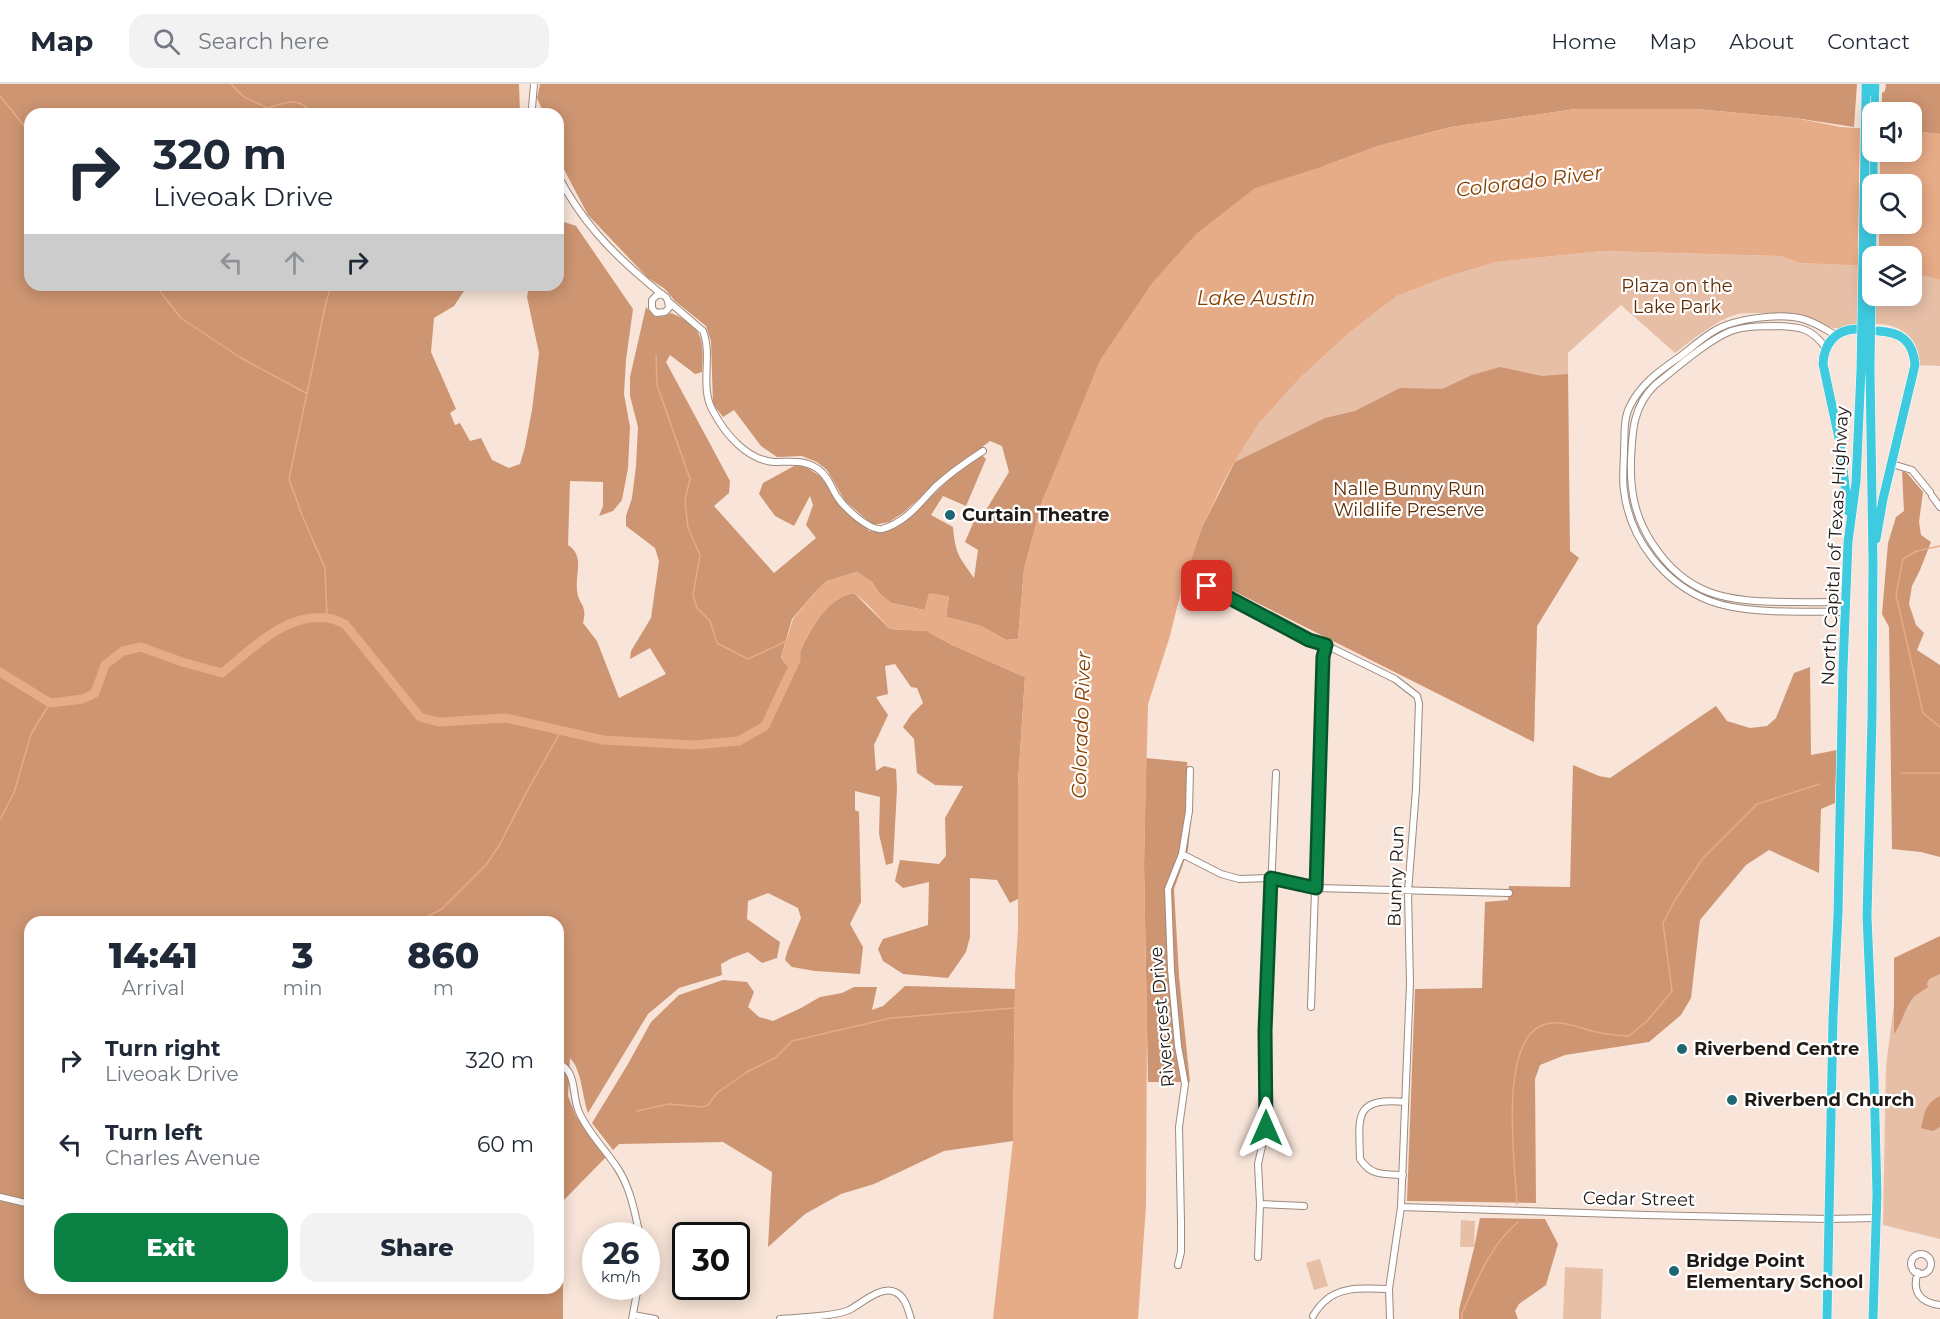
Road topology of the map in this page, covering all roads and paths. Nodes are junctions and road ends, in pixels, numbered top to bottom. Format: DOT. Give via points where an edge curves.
graph roads {
  1 [pos="534,84"];
  2 [pos="1866,84"];
  3 [pos="1875,84"];
  4 [pos="1870,96"];
  5 [pos="1872,102"];
  6 [pos="532,108"];
  7 [pos="564,187"];
  8 [pos="1872,234"];
  9 [pos="662,294"];
  10 [pos="668,301"];
  11 [pos="1856,329"];
  12 [pos="1878,331"];
  13 [pos="1836,335"];
  14 [pos="1826,348"];
  15 [pos="1866,370"];
  16 [pos="1657,373"];
  17 [pos="1662,380"];
  18 [pos="983,451"];
  19 [pos="1892,464"];
  20 [pos="1627,468"];
  21 [pos="1940,507"];
  22 [pos="1849,531"];
  23 [pos="1873,562"];
  24 [pos="1664,565"];
  25 [pos="1186,574"];
  26 [pos="1749,601"];
  27 [pos="1846,602"];
  28 [pos="1749,609"];
  29 [pos="1846,612"];
  30 [pos="1326,645"];
  31 [pos="1190,770"];
  32 [pos="1276,772"];
  33 [pos="1182,854"];
  34 [pos="1271,878"];
  35 [pos="1316,888"];
  36 [pos="1408,892"];
  37 [pos="1509,893"];
  38 [pos="1311,1007"];
  39 [pos="564,1066"];
  40 [pos="1405,1102"];
  41 [pos="1402,1175"];
  42 [pos="0,1197"];
  43 [pos="24,1203"];
  44 [pos="1260,1204"];
  45 [pos="1304,1206"];
  46 [pos="1401,1207"];
  47 [pos="1876,1218"];
  48 [pos="1829,1219"];
  49 [pos="637,1222"];
  50 [pos="1258,1257"];
  51 [pos="1178,1265"];
  52 [pos="1918,1272"];
  53 [pos="1389,1289"];
  54 [pos="636,1300"];
  55 [pos="1940,1305"];
  56 [pos="832,1316"];
  57 [pos="1313,1316"];
  58 [pos="633,1317"];
  59 [pos="655,1319"];
  60 [pos="780,1319"];
  61 [pos="910,1319"];
  62 [pos="1390,1319"];
  63 [pos="1827,1319"];
  64 [pos="1873,1319"];
  1 -- 6 [label="street"];
  2 -- 4 [label="highway, North Capital of Texas Highway"];
  3 -- 4 [label="highway, North Capital of Texas Highway"];
  4 -- 5 [label="highway, North Capital of Texas Highway"];
  4 -- 15 [label="highway, North Capital of Texas Highway, bridge"];
  7 -- 9 [label="street" via="589,226 635,273"];
  8 -- 15 [label="highway, North Capital of Texas Highway, bridge"];
  9 -- 10 [label="street"];
  9 -- 10 [label="street" via="652,300 656,313 668,310"];
  10 -- 18 [label="street" via="703,330 708,401 734,439 760,459 800,461 818,469 842,502 871,527 882,529 906,516"];
  11 -- 13 [label="highway"];
  12 -- 19 [label="highway" via="1899,335 1912,348 1915,365"];
  13 -- 14 [label="highway"];
  13 -- 16 [label="street" via="1798,318 1745,319 1714,331"];
  14 -- 17 [label="street" via="1805,328 1745,328 1721,337"];
  14 -- 22 [label="highway" via="1824,364 1847,492"];
  15 -- 22 [label="highway, North Capital of Texas Highway"];
  15 -- 23 [label="highway, North Capital of Texas Highway"];
  16 -- 17 [label="street"];
  16 -- 20 [label="street" via="1628,410"];
  17 -- 20 [label="street" via="1648,393 1634,418"];
  19 -- 21 [label="street" via="1912,470"];
  19 -- 23 [label="highway"];
  20 -- 24 [label="street" via="1636,510"];
  22 -- 27 [label="highway, North Capital of Texas Highway"];
  23 -- 47 [label="highway, North Capital of Texas Highway" via="1867,916"];
  24 -- 26 [label="street" via="1697,587"];
  24 -- 28 [label="street" via="1679,585 1697,595"];
  25 -- 30 [label="street, Bunny Run" via="1309,640"];
  26 -- 27 [label="street"];
  26 -- 28 [label="street"];
  27 -- 29 [label="highway, North Capital of Texas Highway"];
  28 -- 29 [label="street"];
  29 -- 48 [label="highway, North Capital of Texas Highway"];
  30 -- 35 [label="street"];
  30 -- 36 [label="street, Bunny Run" via="1395,679 1418,696"];
  31 -- 33 [label="street, Rivercrest Drive"];
  32 -- 34 [label="street"];
  33 -- 34 [label="street" via="1239,879"];
  33 -- 51 [label="street, Rivercrest Drive" via="1168,889 1172,981 1185,1084 1179,1127"];
  34 -- 35 [label="street"];
  34 -- 44 [label="street" via="1266,1128 1258,1164"];
  35 -- 36 [label="street"];
  35 -- 38 [label="street"];
  36 -- 37 [label="street"];
  36 -- 40 [label="street, Bunny Run" via="1410,983"];
  39 -- 49 [label="street" via="572,1075 578,1111 624,1180"];
  40 -- 41 [label="street, Bunny Run"];
  40 -- 41 [label="street" via="1383,1100 1363,1111 1359,1118 1363,1164 1374,1173"];
  41 -- 46 [label="street, Bunny Run"];
  42 -- 43 [label="street"];
  44 -- 45 [label="street"];
  44 -- 50 [label="street"];
  46 -- 48 [label="street, Cedar Street"];
  46 -- 53 [label="street, Bunny Run"];
  47 -- 48 [label="street, Cedar Street"];
  47 -- 64 [label="highway, North Capital of Texas Highway"];
  48 -- 63 [label="highway, North Capital of Texas Highway"];
  52 -- 55 [label="street" via="1915,1284 1921,1297 1929,1304"];
  53 -- 57 [label="street" via="1339,1291 1324,1301"];
  53 -- 62 [label="street, Bunny Run"];
  54 -- 58 [label="street"];
  56 -- 60 [label="street"];
  56 -- 61 [label="street" via="887,1290 901,1296"];
  58 -- 59 [label="street"];
}
